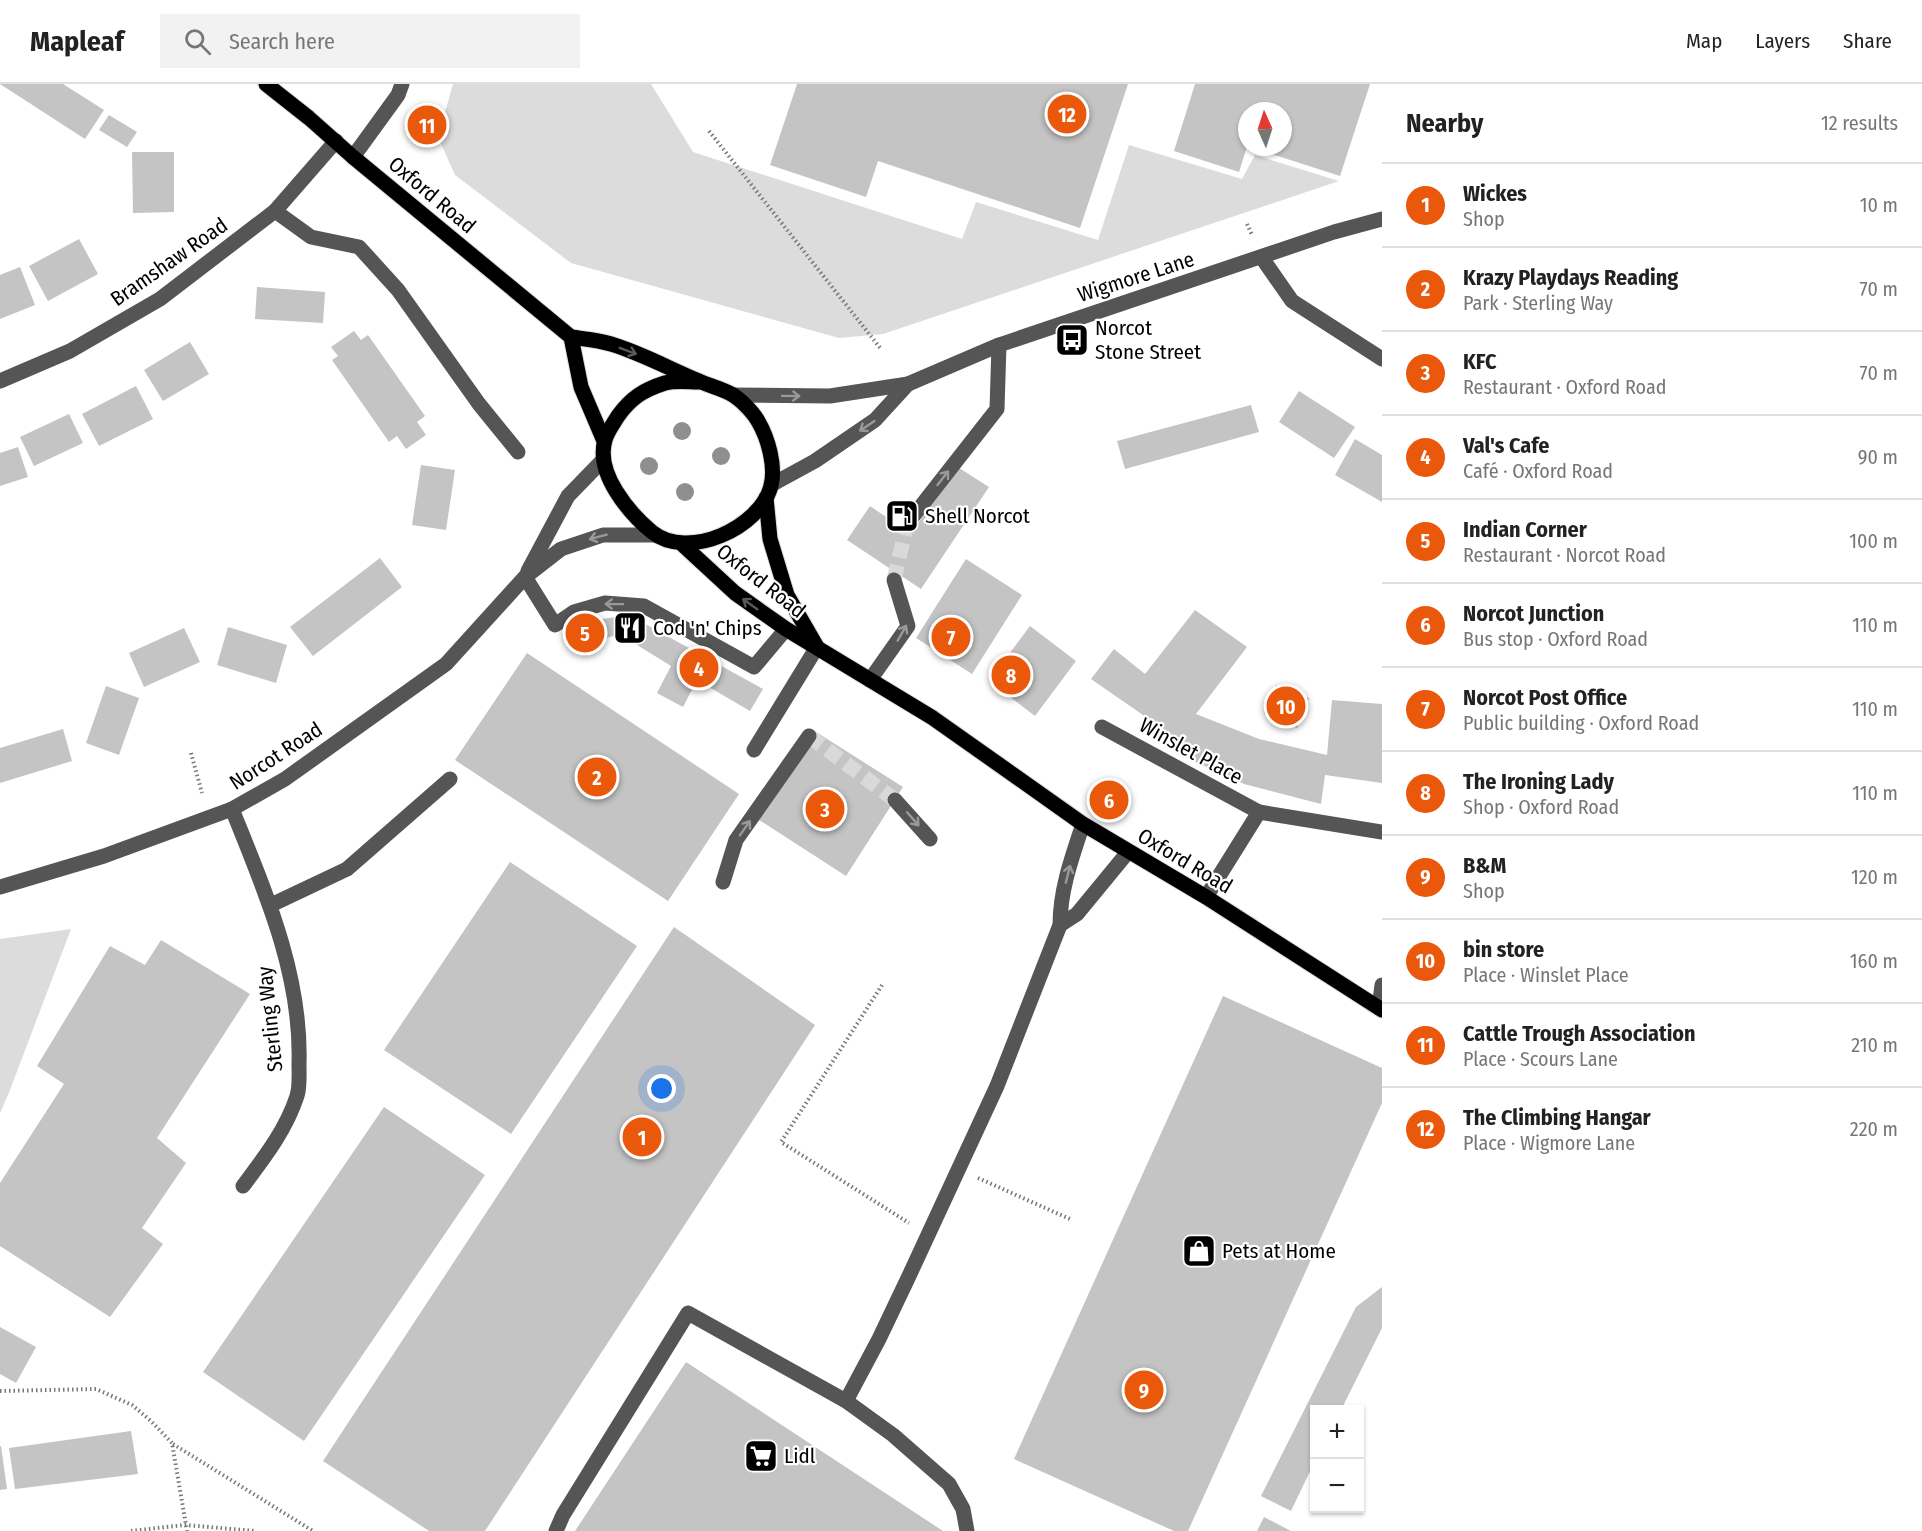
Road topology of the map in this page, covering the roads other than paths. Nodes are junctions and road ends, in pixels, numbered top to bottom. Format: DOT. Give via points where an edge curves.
graph roads {
  1 [pos="266,84"];
  2 [pos="402,84"];
  3 [pos="336,141"];
  4 [pos="353,157"];
  5 [pos="275,211"];
  6 [pos="1382,219"];
  7 [pos="1262,258"];
  8 [pos="571,337"];
  9 [pos="999,345"];
  10 [pos="1382,359"];
  11 [pos="0,381"];
  12 [pos="701,382"];
  13 [pos="908,384"];
  14 [pos="733,395"];
  15 [pos="604,441"];
  16 [pos="518,452"];
  17 [pos="603,460"];
  18 [pos="769,491"];
  19 [pos="907,524"];
  20 [pos="656,535"];
  21 [pos="683,545"];
  22 [pos="525,577"];
  23 [pos="894,580"];
  24 [pos="786,629"];
  25 [pos="817,647"];
  26 [pos="870,680"];
  27 [pos="1102,727"];
  28 [pos="809,736"];
  29 [pos="754,750"];
  30 [pos="450,779"];
  31 [pos="895,800"];
  32 [pos="232,809"];
  33 [pos="1259,812"];
  34 [pos="1083,824"];
  35 [pos="1382,832"];
  36 [pos="930,839"];
  37 [pos="1128,852"];
  38 [pos="723,882"];
  39 [pos="0,886"];
  40 [pos="1206,897"];
  41 [pos="271,905"];
  42 [pos="1060,925"];
  43 [pos="1382,985"];
  44 [pos="1381,1009"];
  45 [pos="243,1186"];
  46 [pos="846,1401"];
  47 [pos="556,1531"];
  48 [pos="967,1531"];
  1 -- 3 [label="main road, Oxford Road"];
  2 -- 4 [label="street"];
  3 -- 4 [label="main road, Oxford Road"];
  3 -- 5 [label="street, Bramshaw Road"];
  4 -- 8 [label="main road, Oxford Road"];
  5 -- 11 [label="street, Bramshaw Road" via="160,299 70,351"];
  5 -- 16 [label="street" via="310,237 359,247 399,290 479,404"];
  6 -- 7 [label="street, Wigmore Lane"];
  7 -- 9 [label="street, Wigmore Lane"];
  7 -- 10 [label="street" via="1292,301"];
  8 -- 12 [label="main road, Oxford Road, one-way" via="611,344"];
  8 -- 15 [label="main road" via="581,387"];
  9 -- 13 [label="street, Wigmore Lane"];
  19 -- 9 [label="street, one-way" via="997,409"];
  12 -- 14 [label="main road"];
  12 -- 15 [label="main road" via="667,382 635,396"];
  14 -- 13 [label="street, Wigmore Lane, one-way" via="830,396"];
  13 -- 18 [label="street, Wigmore Lane, one-way" via="875,420"];
  14 -- 18 [label="main road" via="758,419 771,450"];
  15 -- 17 [label="main road"];
  17 -- 20 [label="main road" via="624,504"];
  17 -- 22 [label="street, Norcot Road" via="568,496"];
  18 -- 21 [label="main road" via="755,513 728,532 701,543"];
  18 -- 25 [label="main road, Oxford Road" via="770,540 787,595"];
  20 -- 21 [label="main road"];
  20 -- 22 [label="street, Norcot Road, one-way" via="603,535 561,549"];
  24 -- 21 [label="main road, Oxford Road, one-way" via="735,593"];
  24 -- 22 [label="street, one-way" via="754,667 644,606 605,603 574,612 555,625"];
  22 -- 32 [label="street, Norcot Road" via="446,664 285,779"];
  26 -- 23 [label="street, one-way" via="908,627"];
  24 -- 25 [label="main road, Oxford Road"];
  25 -- 26 [label="main road, Oxford Road"];
  25 -- 29 [label="street"];
  26 -- 34 [label="main road, Oxford Road" via="964,738"];
  27 -- 33 [label="street, Winslet Place"];
  38 -- 28 [label="street, one-way" via="736,840"];
  30 -- 41 [label="street" via="347,869"];
  31 -- 36 [label="street, one-way"];
  32 -- 39 [label="street, Norcot Road" via="104,856"];
  32 -- 41 [label="street, Sterling Way"];
  33 -- 35 [label="street, Winslet Place"];
  33 -- 40 [label="street"];
  34 -- 37 [label="main road, Oxford Road"];
  42 -- 34 [label="street, one-way" via="1069,868"];
  37 -- 40 [label="main road, Oxford Road"];
  37 -- 42 [label="street" via="1077,914"];
  40 -- 44 [label="main road, Oxford Road"];
  41 -- 45 [label="street, Sterling Way" via="290,976 299,1047 298,1094 278,1137"];
  42 -- 46 [label="street" via="997,1086"];
  43 -- 44 [label="street"];
  46 -- 47 [label="street" via="688,1313"];
  46 -- 48 [label="street" via="893,1435 949,1484 963,1509"];
}
